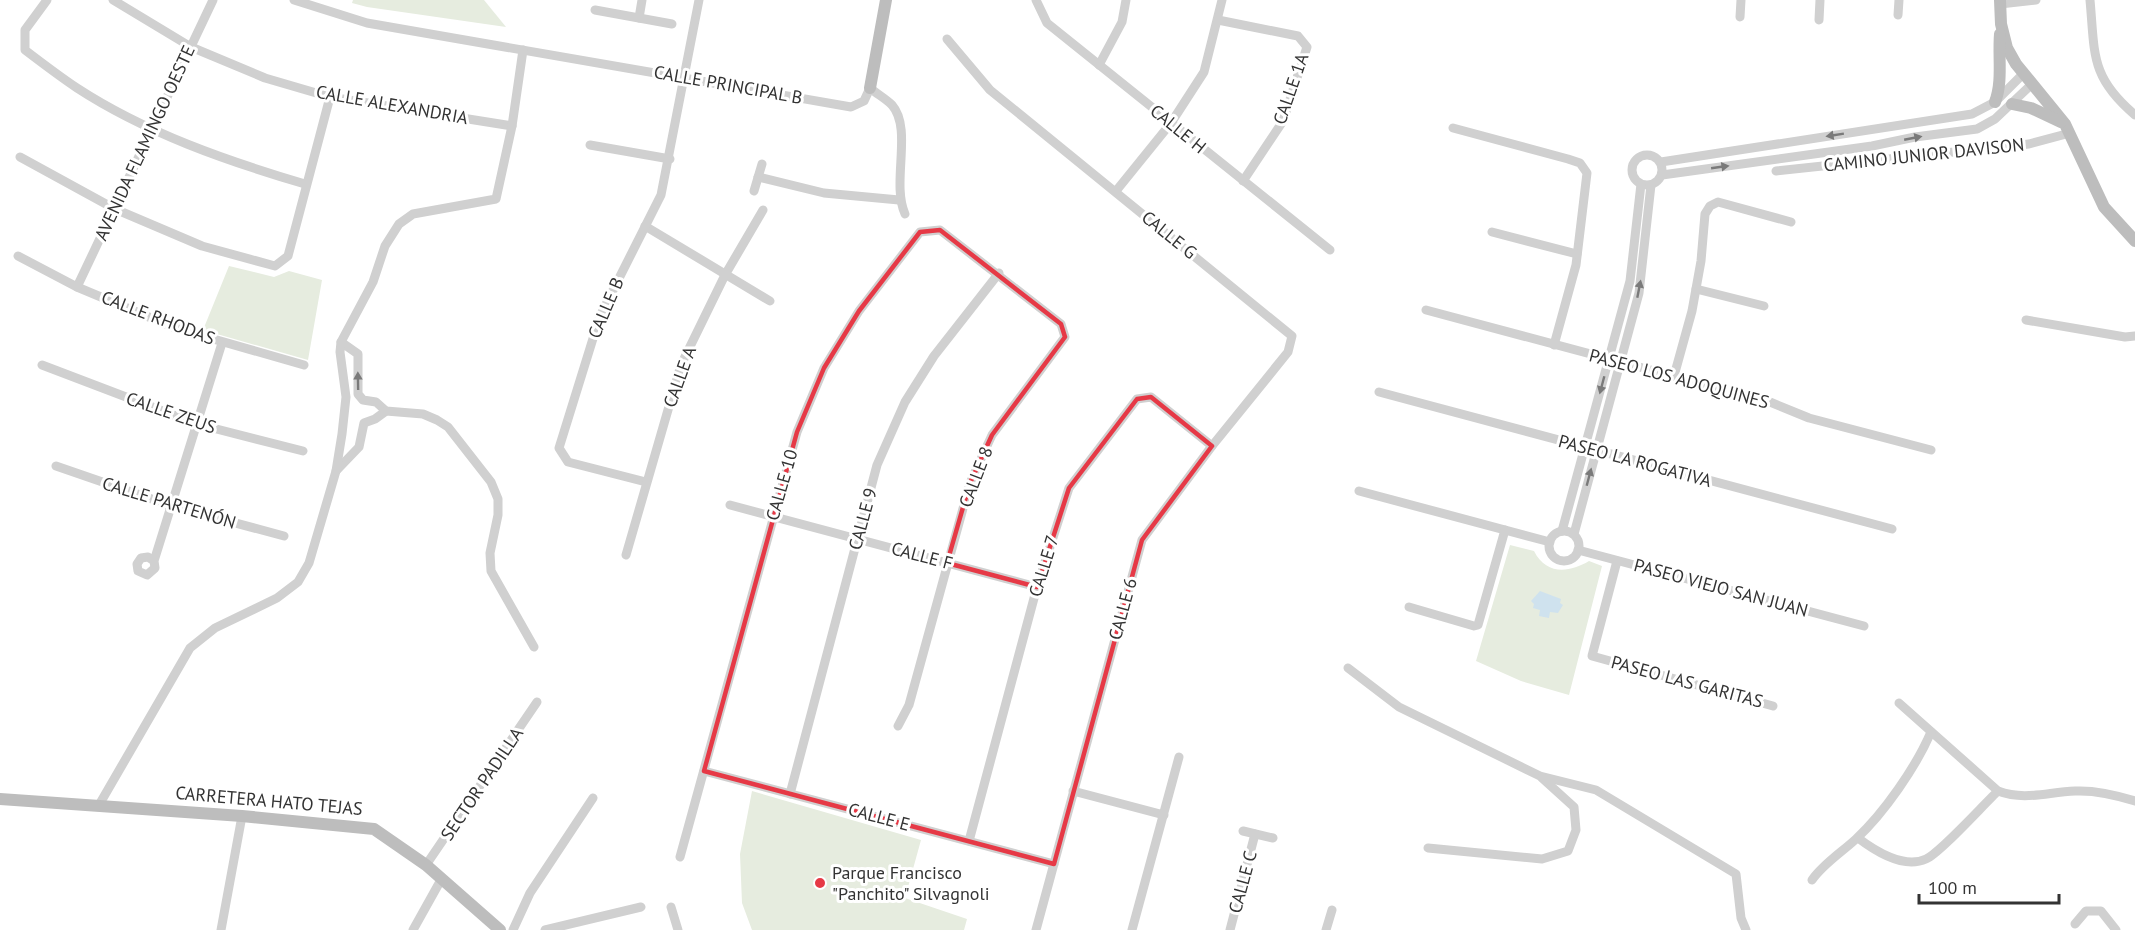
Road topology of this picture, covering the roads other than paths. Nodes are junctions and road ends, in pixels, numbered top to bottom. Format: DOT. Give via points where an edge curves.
graph roads {
  1 [pos="47,0"];
  2 [pos="113,0"];
  3 [pos="213,0"];
  4 [pos="294,0"];
  5 [pos="642,0"];
  6 [pos="699,0"];
  7 [pos="886,0"];
  8 [pos="1036,0"];
  9 [pos="1126,0"];
  10 [pos="1222,0"];
  11 [pos="1741,0"];
  12 [pos="1820,0"];
  13 [pos="1899,0"];
  14 [pos="2036,0"];
  15 [pos="2090,0"];
  16 [pos="2000,2"];
  17 [pos="595,10"];
  18 [pos="1898,15"];
  19 [pos="1740,17"];
  20 [pos="639,18"];
  21 [pos="1218,20"];
  22 [pos="1819,20"];
  23 [pos="672,24"];
  24 [pos="2001,24"];
  25 [pos="947,39"];
  26 [pos="191,47"];
  27 [pos="523,50"];
  28 [pos="1099,65"];
  29 [pos="2024,73"];
  30 [pos="685,78"];
  31 [pos="2032,84"];
  32 [pos="870,88"];
  33 [pos="330,98"];
  34 [pos="1995,102"];
  35 [pos="2012,104"];
  36 [pos="2133,109"];
  37 [pos="1171,123"];
  38 [pos="512,126"];
  39 [pos="1452,128"];
  40 [pos="153,129"];
  41 [pos="2068,129"];
  42 [pos="590,145"];
  43 [pos="20,157"];
  44 [pos="670,159"];
  45 [pos="1661,162"];
  46 [pos="762,164"];
  47 [pos="1776,171"];
  48 [pos="1662,175"];
  49 [pos="758,177"];
  50 [pos="1243,181"];
  51 [pos="305,184"];
  52 [pos="1646,184"];
  53 [pos="754,191"];
  54 [pos="1116,191"];
  55 [pos="899,201"];
  56 [pos="115,209"];
  57 [pos="763,210"];
  58 [pos="905,214"];
  59 [pos="1791,222"];
  60 [pos="645,226"];
  61 [pos="1492,232"];
  62 [pos="2135,241"];
  63 [pos="1330,250"];
  64 [pos="1577,254"];
  65 [pos="18,256"];
  66 [pos="999,273"];
  67 [pos="725,275"];
  68 [pos="77,286"];
  69 [pos="1696,288"];
  70 [pos="770,301"];
  71 [pos="1764,306"];
  72 [pos="1426,310"];
  73 [pos="2026,320"];
  74 [pos="2135,336"];
  75 [pos="341,342"];
  76 [pos="222,343"];
  77 [pos="1554,345"];
  78 [pos="1609,359"];
  79 [pos="1620,362"];
  80 [pos="42,365"];
  81 [pos="304,365"];
  82 [pos="1674,376"];
  83 [pos="1379,392"];
  84 [pos="386,411"];
  85 [pos="197,424"];
  86 [pos="1212,446"];
  87 [pos="1585,447"];
  88 [pos="1931,450"];
  89 [pos="303,451"];
  90 [pos="1596,451"];
  91 [pos="56,466"];
  92 [pos="336,471"];
  93 [pos="646,482"];
  94 [pos="1359,491"];
  95 [pos="730,505"];
  96 [pos="172,506"];
  97 [pos="773,516"];
  98 [pos="1892,529"];
  99 [pos="1505,530"];
  100 [pos="1562,531"];
  101 [pos="1574,534"];
  102 [pos="284,536"];
  103 [pos="857,539"];
  104 [pos="1550,542"];
  105 [pos="1578,550"];
  106 [pos="626,555"];
  107 [pos="154,561"];
  108 [pos="1617,561"];
  109 [pos="947,564"];
  110 [pos="1037,587"];
  111 [pos="1409,608"];
  112 [pos="1864,626"];
  113 [pos="534,646"];
  114 [pos="1348,668"];
  115 [pos="537,702"];
  116 [pos="1899,703"];
  117 [pos="1773,706"];
  118 [pos="898,726"];
  119 [pos="1931,732"];
  120 [pos="1179,757"];
  121 [pos="704,771"];
  122 [pos="1540,776"];
  123 [pos="1073,791"];
  124 [pos="1998,791"];
  125 [pos="790,794"];
  126 [pos="593,798"];
  127 [pos="0,799"];
  128 [pos="2135,801"];
  129 [pos="99,805"];
  130 [pos="1164,815"];
  131 [pos="242,816"];
  132 [pos="1243,831"];
  133 [pos="687,834"];
  134 [pos="1256,834"];
  135 [pos="697,837"];
  136 [pos="1273,838"];
  137 [pos="1858,838"];
  138 [pos="969,841"];
  139 [pos="1428,848"];
  140 [pos="680,856"];
  141 [pos="1054,864"];
  142 [pos="426,866"];
  143 [pos="442,878"];
  144 [pos="1812,880"];
  145 [pos="641,907"];
  146 [pos="670,907"];
  147 [pos="1332,910"];
  148 [pos="2075,924"];
  149 [pos="221,930"];
  150 [pos="413,930"];
  151 [pos="500,930"];
  152 [pos="513,930"];
  153 [pos="545,930"];
  154 [pos="678,930"];
  155 [pos="1036,930"];
  156 [pos="1132,930"];
  157 [pos="1230,930"];
  158 [pos="1326,930"];
  159 [pos="1746,930"];
  160 [pos="2116,930"];
  1 -- 40 [label="street" via="25,30 25,50 78,89"];
  2 -- 26 [label="street, CALLE ALEXANDRIA"];
  3 -- 26 [label="street, AVENIDA FLAMINGO OESTE"];
  4 -- 27 [label="street, CALLE PRINCIPAL B" via="368,23"];
  5 -- 20 [label="street"];
  6 -- 30 [label="street"];
  7 -- 32 [label="street"];
  8 -- 28 [label="street, CALLE H" via="1047,23"];
  9 -- 28 [label="street" via="1122,22"];
  10 -- 21 [label="street"];
  11 -- 19 [label="street"];
  12 -- 22 [label="street"];
  13 -- 18 [label="street"];
  14 -- 16 [label="street"];
  15 -- 36 [label="street" via="2096,64 2104,83"];
  16 -- 24 [label="street"];
  17 -- 20 [label="street"];
  20 -- 23 [label="street"];
  21 -- 37 [label="street" via="1204,72"];
  21 -- 50 [label="street, CALLE 1A" via="1298,36 1307,47 1283,121"];
  24 -- 29 [label="street" via="2007,48"];
  24 -- 34 [label="street" via="2000,80"];
  25 -- 54 [label="street, CALLE G" via="990,90"];
  26 -- 33 [label="street, CALLE ALEXANDRIA" via="265,78"];
  26 -- 40 [label="street, AVENIDA FLAMINGO OESTE"];
  27 -- 30 [label="street, CALLE PRINCIPAL B"];
  27 -- 38 [label="street"];
  28 -- 37 [label="street, CALLE H"];
  29 -- 31 [label="street"];
  29 -- 34 [label="street"];
  30 -- 32 [label="street, CALLE PRINCIPAL B" via="851,107 864,101"];
  30 -- 44 [label="street, CALLE B"];
  31 -- 35 [label="street"];
  31 -- 41 [label="street"];
  32 -- 55 [label="street" via="893,106 901,122"];
  33 -- 38 [label="street, CALLE ALEXANDRIA"];
  33 -- 51 [label="street"];
  34 -- 45 [label="street, one-way" via="1972,114"];
  35 -- 41 [label="street" via="2031,108"];
  48 -- 35 [label="street, one-way" via="1977,129"];
  37 -- 50 [label="street, CALLE H"];
  37 -- 54 [label="street"];
  38 -- 75 [label="street" via="496,199 413,214 399,224"];
  39 -- 64 [label="street" via="1580,164 1587,173"];
  40 -- 51 [label="street" via="232,162"];
  40 -- 56 [label="street, AVENIDA FLAMINGO OESTE"];
  41 -- 47 [label="street, CAMINO JUNIOR DAVISON" via="2029,144"];
  41 -- 62 [label="street" via="2104,207"];
  42 -- 44 [label="street"];
  43 -- 56 [label="street"];
  44 -- 60 [label="street, CALLE B" via="661,195"];
  45 -- 48 [label="street"];
  45 -- 52 [label="street" via="1653,155 1638,158 1632,171"];
  46 -- 49 [label="street"];
  48 -- 52 [label="street"];
  49 -- 53 [label="street"];
  49 -- 55 [label="street" via="824,193"];
  50 -- 63 [label="street, CALLE H"];
  51 -- 56 [label="street" via="288,256 275,266 202,246"];
  52 -- 78 [label="street" via="1630,280"];
  79 -- 52 [label="street, one-way" via="1639,293"];
  54 -- 86 [label="street, CALLE G" via="1292,336 1288,352"];
  55 -- 58 [label="street"];
  56 -- 68 [label="street, AVENIDA FLAMINGO OESTE"];
  57 -- 67 [label="street, CALLE A"];
  59 -- 69 [label="street" via="1718,202 1710,206 1705,214"];
  60 -- 67 [label="street"];
  60 -- 93 [label="street, CALLE B" via="600,316 559,448 568,462"];
  61 -- 64 [label="street"];
  64 -- 77 [label="street"];
  65 -- 68 [label="street, CALLE RHODAS"];
  66 -- 97 [label="street, CALLE 10" via="940,230 920,231 859,311 824,368 797,432"];
  66 -- 103 [label="street, CALLE 9" via="934,356 905,402 877,465"];
  66 -- 109 [label="street, CALLE 8" via="1061,324 1065,337 992,435 970,483"];
  67 -- 70 [label="street"];
  67 -- 93 [label="street, CALLE A" via="681,365"];
  68 -- 76 [label="street, CALLE RHODAS" via="175,328"];
  69 -- 71 [label="street"];
  69 -- 82 [label="street"];
  72 -- 77 [label="street, PASEO LOS ADOQUINES"];
  73 -- 74 [label="street" via="2126,338"];
  84 -- 75 [label="street, one-way" via="358,394 359,357"];
  75 -- 92 [label="street" via="346,397"];
  76 -- 81 [label="street, CALLE RHODAS"];
  76 -- 85 [label="street"];
  77 -- 78 [label="street, PASEO LOS ADOQUINES"];
  78 -- 79 [label="street, PASEO LOS ADOQUINES"];
  78 -- 87 [label="street, one-way"];
  79 -- 82 [label="street, PASEO LOS ADOQUINES"];
  79 -- 90 [label="street"];
  80 -- 85 [label="street, CALLE ZEUS"];
  82 -- 88 [label="street, PASEO LOS ADOQUINES" via="1770,402 1809,418"];
  83 -- 87 [label="street, PASEO LA ROGATIVA"];
  84 -- 92 [label="street" via="364,423 358,447"];
  84 -- 113 [label="street" via="423,414 448,427 491,482 498,499 491,571"];
  85 -- 89 [label="street, CALLE ZEUS"];
  85 -- 96 [label="street"];
  86 -- 110 [label="street, CALLE 7" via="1151,397 1137,399 1069,488"];
  86 -- 123 [label="street, CALLE 6" via="1142,540"];
  87 -- 90 [label="street, PASEO LA ROGATIVA"];
  87 -- 100 [label="street"];
  90 -- 98 [label="street, PASEO LA ROGATIVA"];
  101 -- 90 [label="street, one-way"];
  91 -- 96 [label="street, CALLE PARTENÓN"];
  92 -- 129 [label="street" via="309,563 298,582 277,598 215,628 190,648"];
  93 -- 106 [label="street, CALLE A"];
  94 -- 99 [label="street"];
  95 -- 97 [label="street, CALLE F"];
  96 -- 102 [label="street, CALLE PARTENÓN"];
  96 -- 107 [label="street"];
  97 -- 103 [label="street, CALLE F"];
  97 -- 121 [label="street, CALLE 10"];
  99 -- 104 [label="street"];
  99 -- 111 [label="street" via="1478,625"];
  100 -- 101 [label="street"];
  100 -- 104 [label="street"];
  101 -- 105 [label="street"];
  103 -- 109 [label="street, CALLE F"];
  103 -- 125 [label="street, CALLE 9"];
  104 -- 105 [label="street" via="1552,555 1560,561 1570,560"];
  105 -- 108 [label="street, PASEO VIEJO SAN JUAN"];
  108 -- 112 [label="street, PASEO VIEJO SAN JUAN"];
  108 -- 117 [label="street, PASEO LAS GARITAS" via="1592,656"];
  109 -- 110 [label="street, CALLE F"];
  109 -- 118 [label="street, CALLE 8" via="909,705"];
  110 -- 138 [label="street, CALLE 7"];
  114 -- 122 [label="street" via="1399,707"];
  115 -- 142 [label="street, SECTOR PADILLA"];
  116 -- 119 [label="street"];
  119 -- 124 [label="street"];
  119 -- 137 [label="street" via="1882,809"];
  120 -- 130 [label="street"];
  121 -- 125 [label="street, CALLE E"];
  121 -- 133 [label="street, CALLE 10"];
  122 -- 139 [label="street" via="1574,807 1576,830 1568,851 1542,859"];
  122 -- 159 [label="street" via="1596,790 1736,874"];
  123 -- 130 [label="street"];
  123 -- 141 [label="street, CALLE 6"];
  124 -- 128 [label="street" via="2015,797 2078,791"];
  124 -- 137 [label="street" via="1928,859 1902,861"];
  125 -- 138 [label="street, CALLE E"];
  126 -- 152 [label="street" via="536,885"];
  127 -- 129 [label="street, CARRETERA HATO TEJAS"];
  129 -- 131 [label="street, CARRETERA HATO TEJAS"];
  130 -- 156 [label="street"];
  131 -- 142 [label="street, CARRETERA HATO TEJAS" via="374,829"];
  131 -- 149 [label="street"];
  132 -- 134 [label="street"];
  133 -- 135 [label="street"];
  133 -- 140 [label="street, CALLE 10"];
  134 -- 136 [label="street"];
  134 -- 157 [label="street, CALLE C"];
  137 -- 144 [label="street"];
  138 -- 141 [label="street, CALLE E"];
  141 -- 155 [label="street, CALLE 6"];
  142 -- 143 [label="street, CARRETERA HATO TEJAS"];
  143 -- 150 [label="street"];
  143 -- 151 [label="street, CARRETERA HATO TEJAS"];
  145 -- 153 [label="street"];
  146 -- 154 [label="street"];
  147 -- 158 [label="street"];
  148 -- 160 [label="street" via="2086,911 2101,911"];
}
